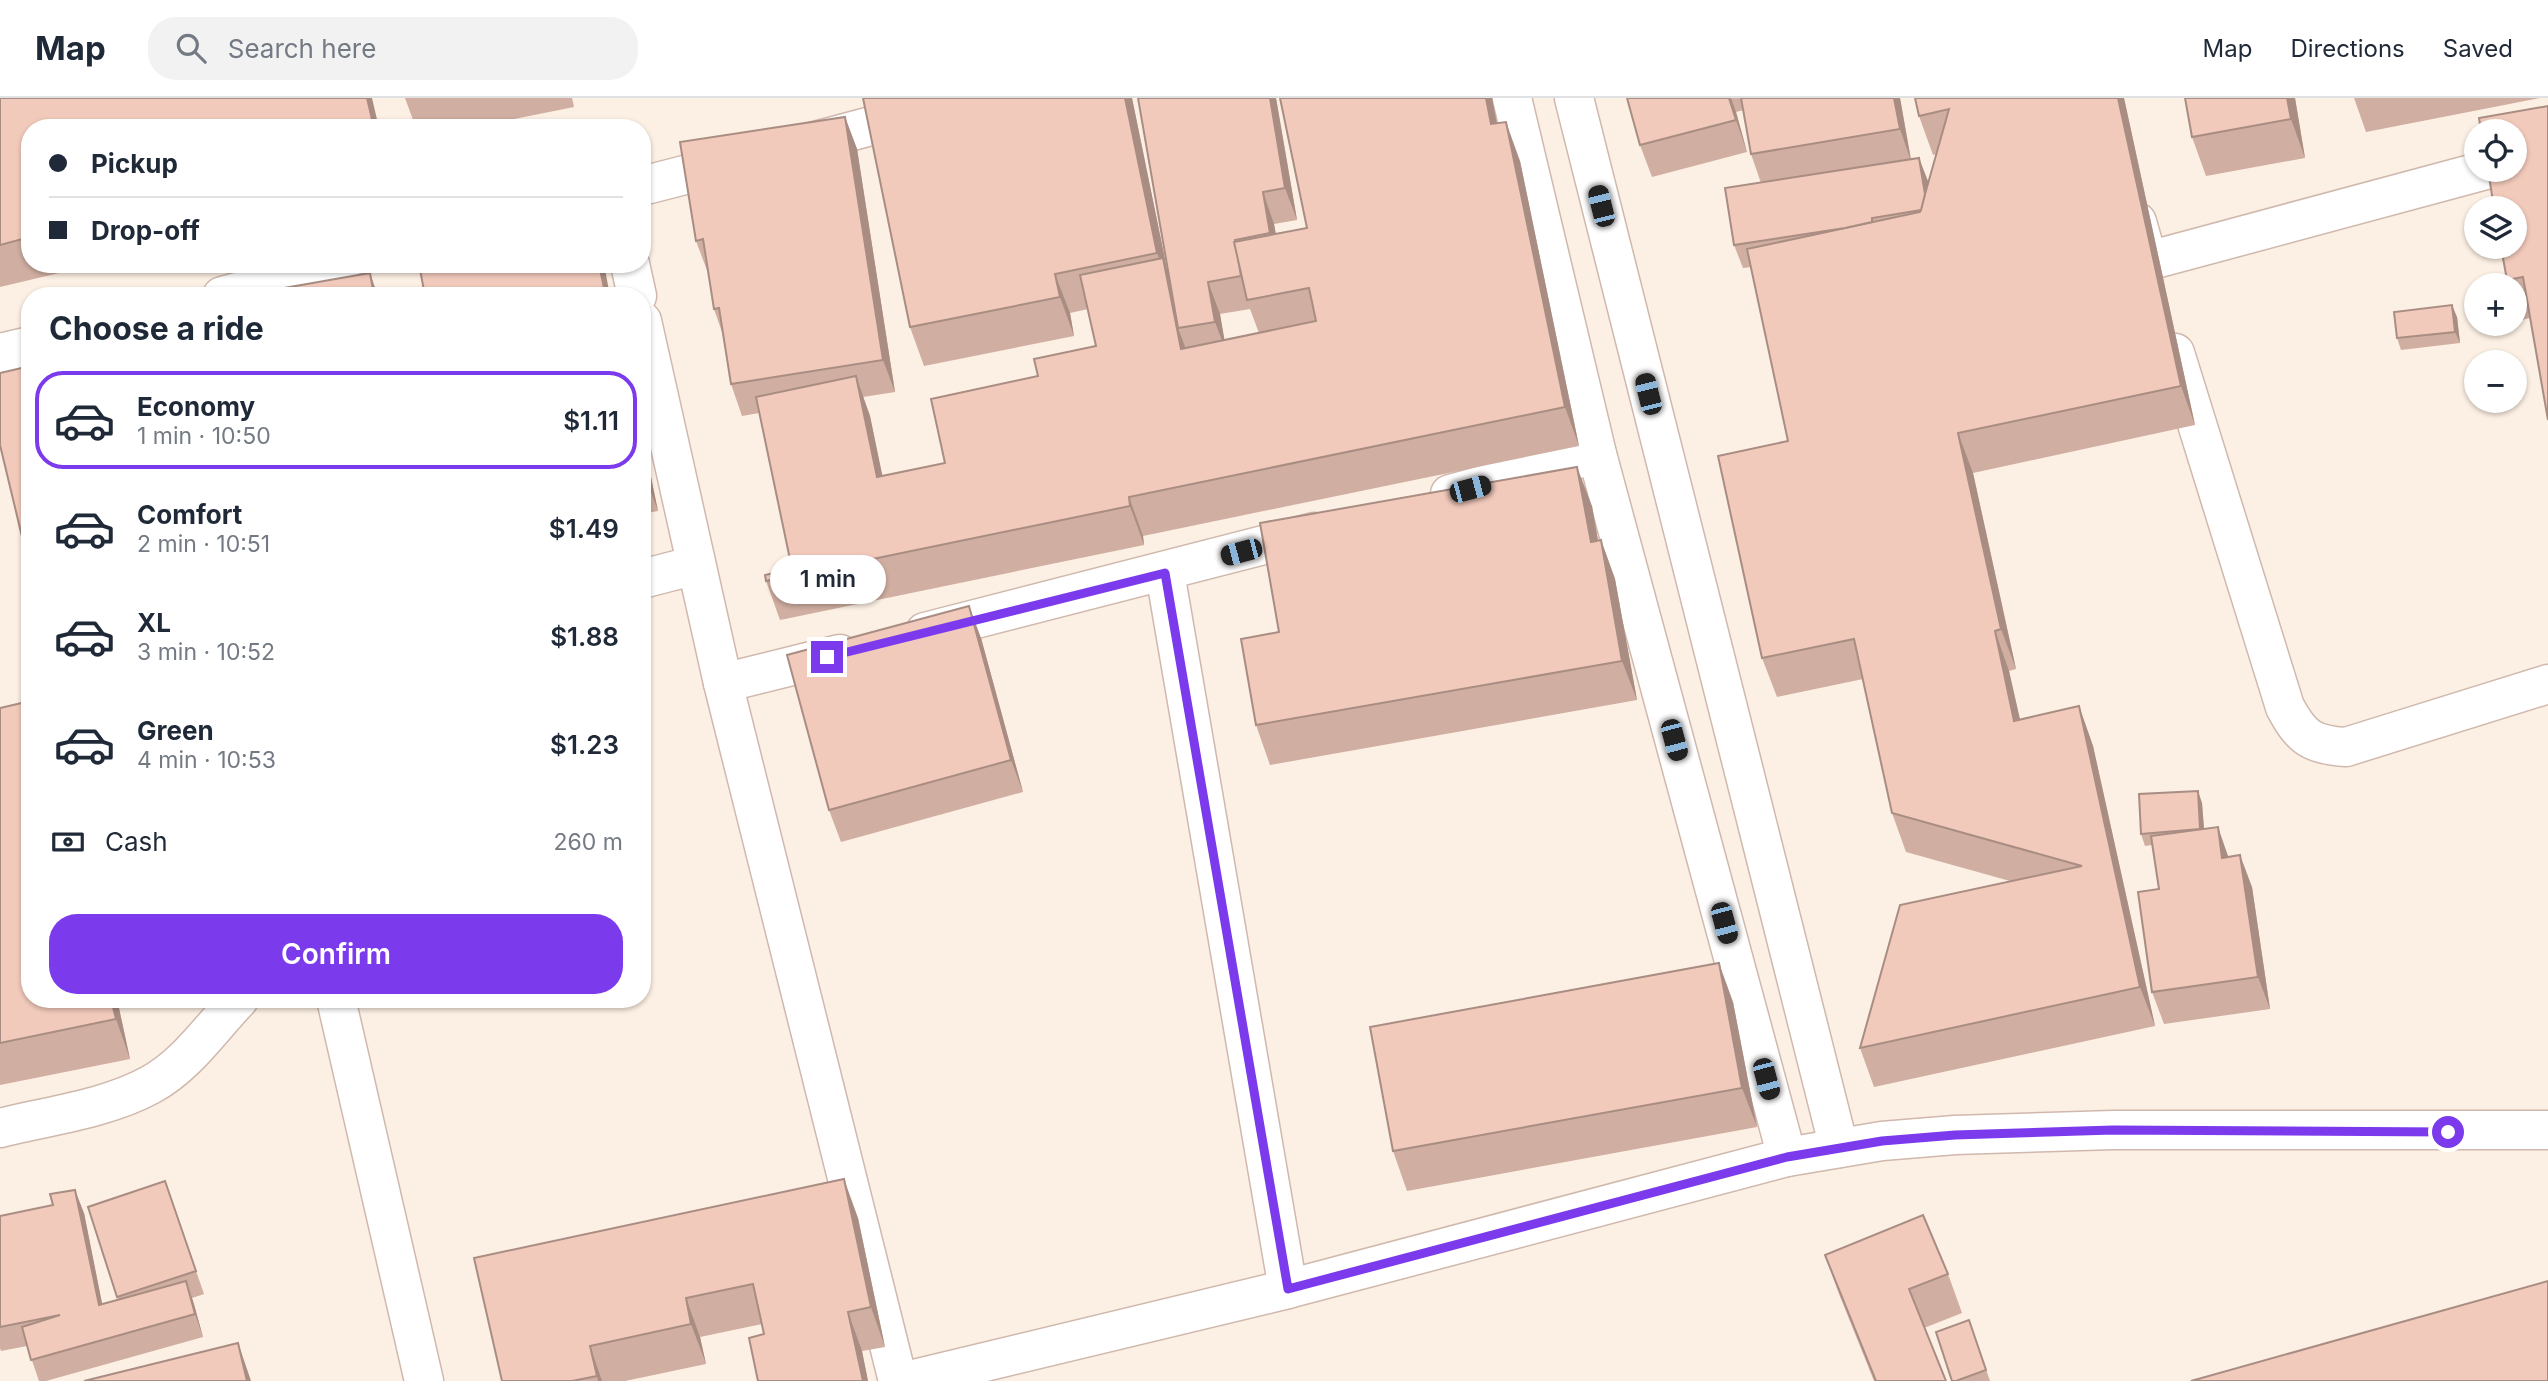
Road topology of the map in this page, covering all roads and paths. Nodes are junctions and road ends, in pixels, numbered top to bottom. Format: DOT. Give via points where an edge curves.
graph roads {
  1 [pos="976,98"];
  2 [pos="1512,98"];
  3 [pos="1574,98"];
  4 [pos="921,105"];
  5 [pos="2464,176"];
  6 [pos="651,183"];
  7 [pos="2129,194"];
  8 [pos="2148,261"];
  9 [pos="308,273"];
  10 [pos="256,287"];
  11 [pos="21,348"];
  12 [pos="0,353"];
  13 [pos="651,362"];
  14 [pos="1597,454"];
  15 [pos="1414,504"];
  16 [pos="1348,522"];
  17 [pos="696,565"];
  18 [pos="1165,573"];
  19 [pos="651,577"];
  20 [pos="723,683"];
  21 [pos="2548,684"];
  22 [pos="231,1008"];
  23 [pos="338,1008"];
  24 [pos="0,1128"];
  25 [pos="2548,1130"];
  26 [pos="1839,1148"];
  27 [pos="1787,1157"];
  28 [pos="1288,1289"];
  29 [pos="424,1381"];
  30 [pos="898,1381"];
  31 [pos="906,1381"];
  1 -- 4 [label="street"];
  2 -- 14 [label="street"];
  3 -- 26 [label="street"];
  4 -- 6 [label="street"];
  5 -- 8 [label="street"];
  7 -- 8 [label="street"];
  8 -- 21 [label="street" via="2285,707 2303,734 2326,746 2346,747"];
  9 -- 10 [label="street"];
  11 -- 12 [label="street"];
  13 -- 17 [label="street"];
  14 -- 15 [label="street"];
  14 -- 27 [label="street"];
  16 -- 18 [label="street"];
  17 -- 19 [label="street"];
  17 -- 20 [label="street"];
  18 -- 20 [label="street"];
  18 -- 28 [label="street"];
  20 -- 30 [label="street"];
  22 -- 24 [label="street" via="184,1060 150,1085"];
  23 -- 29 [label="street"];
  25 -- 26 [label="street" via="2029,1132"];
  26 -- 27 [label="street"];
  27 -- 28 [label="street"];
  28 -- 31 [label="street"];
}
